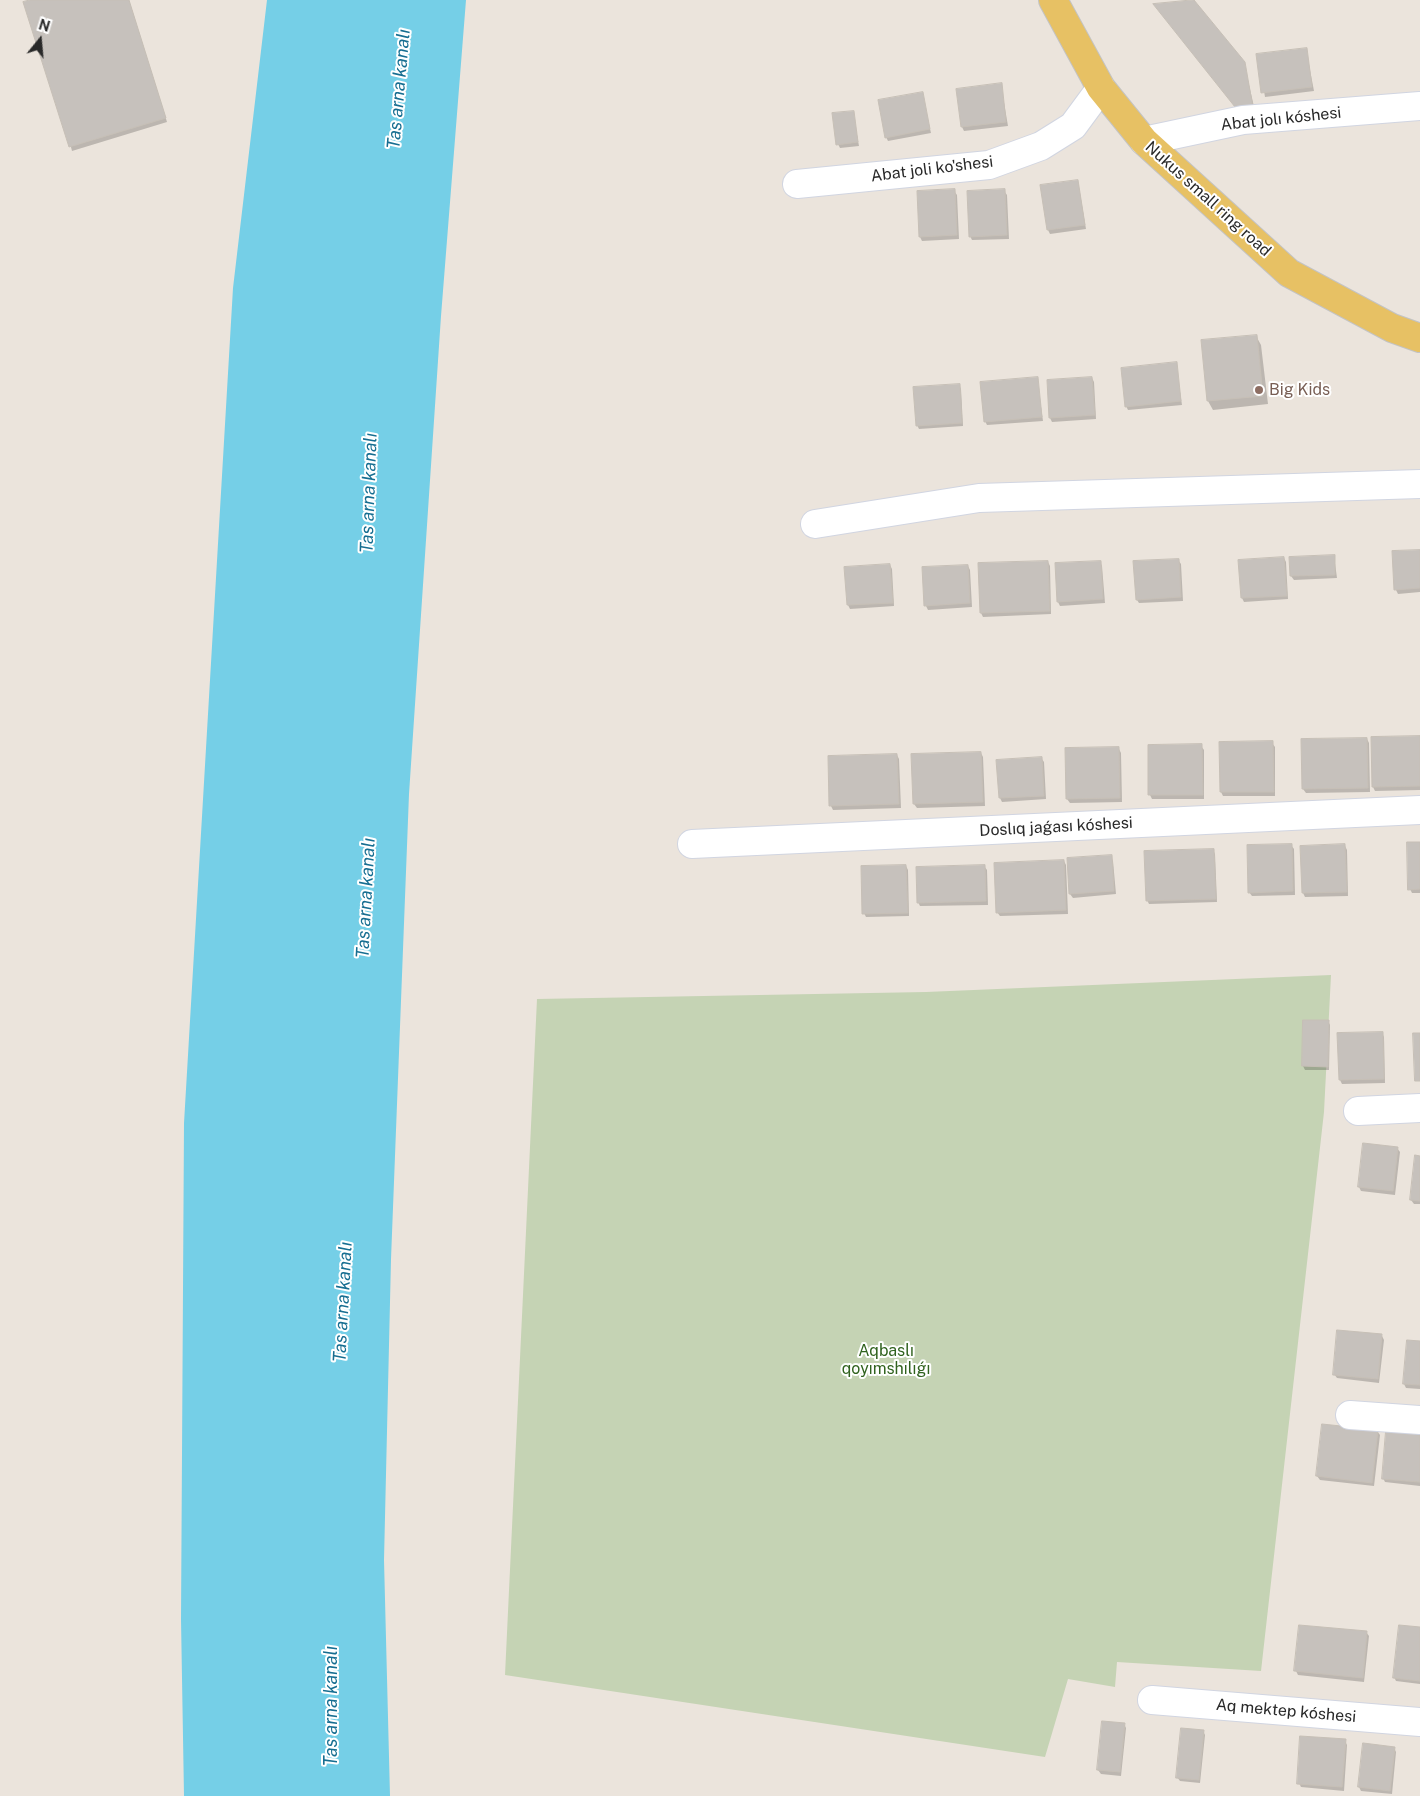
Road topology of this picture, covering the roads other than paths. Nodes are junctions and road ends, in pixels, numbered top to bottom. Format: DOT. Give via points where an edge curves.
graph roads {
  1 [pos="1053,0"];
  2 [pos="1101,88"];
  3 [pos="1420,106"];
  4 [pos="1144,141"];
  5 [pos="797,184"];
  6 [pos="1420,338"];
  7 [pos="1420,484"];
  8 [pos="815,524"];
  9 [pos="1420,810"];
  10 [pos="692,844"];
  11 [pos="1420,1108"];
  12 [pos="1358,1111"];
  13 [pos="1350,1415"];
  14 [pos="1420,1420"];
  15 [pos="1152,1700"];
  16 [pos="1420,1722"];
  1 -- 2 [label="main road, Nukus small ring road"];
  2 -- 4 [label="main road, Nukus small ring road"];
  2 -- 5 [label="street, Abat joli ko'shesi" via="1072,126 1041,146 989,165"];
  3 -- 4 [label="street, Abat jolı kóshesi" via="1243,120"];
  4 -- 6 [label="main road, Nukus small ring road" via="1289,274 1392,328"];
  7 -- 8 [label="street" via="979,498"];
  9 -- 10 [label="street, Doslıq jaǵası kóshesi"];
  11 -- 12 [label="street"];
  13 -- 14 [label="street"];
  15 -- 16 [label="street, Aq mektep kóshesi"];
}
